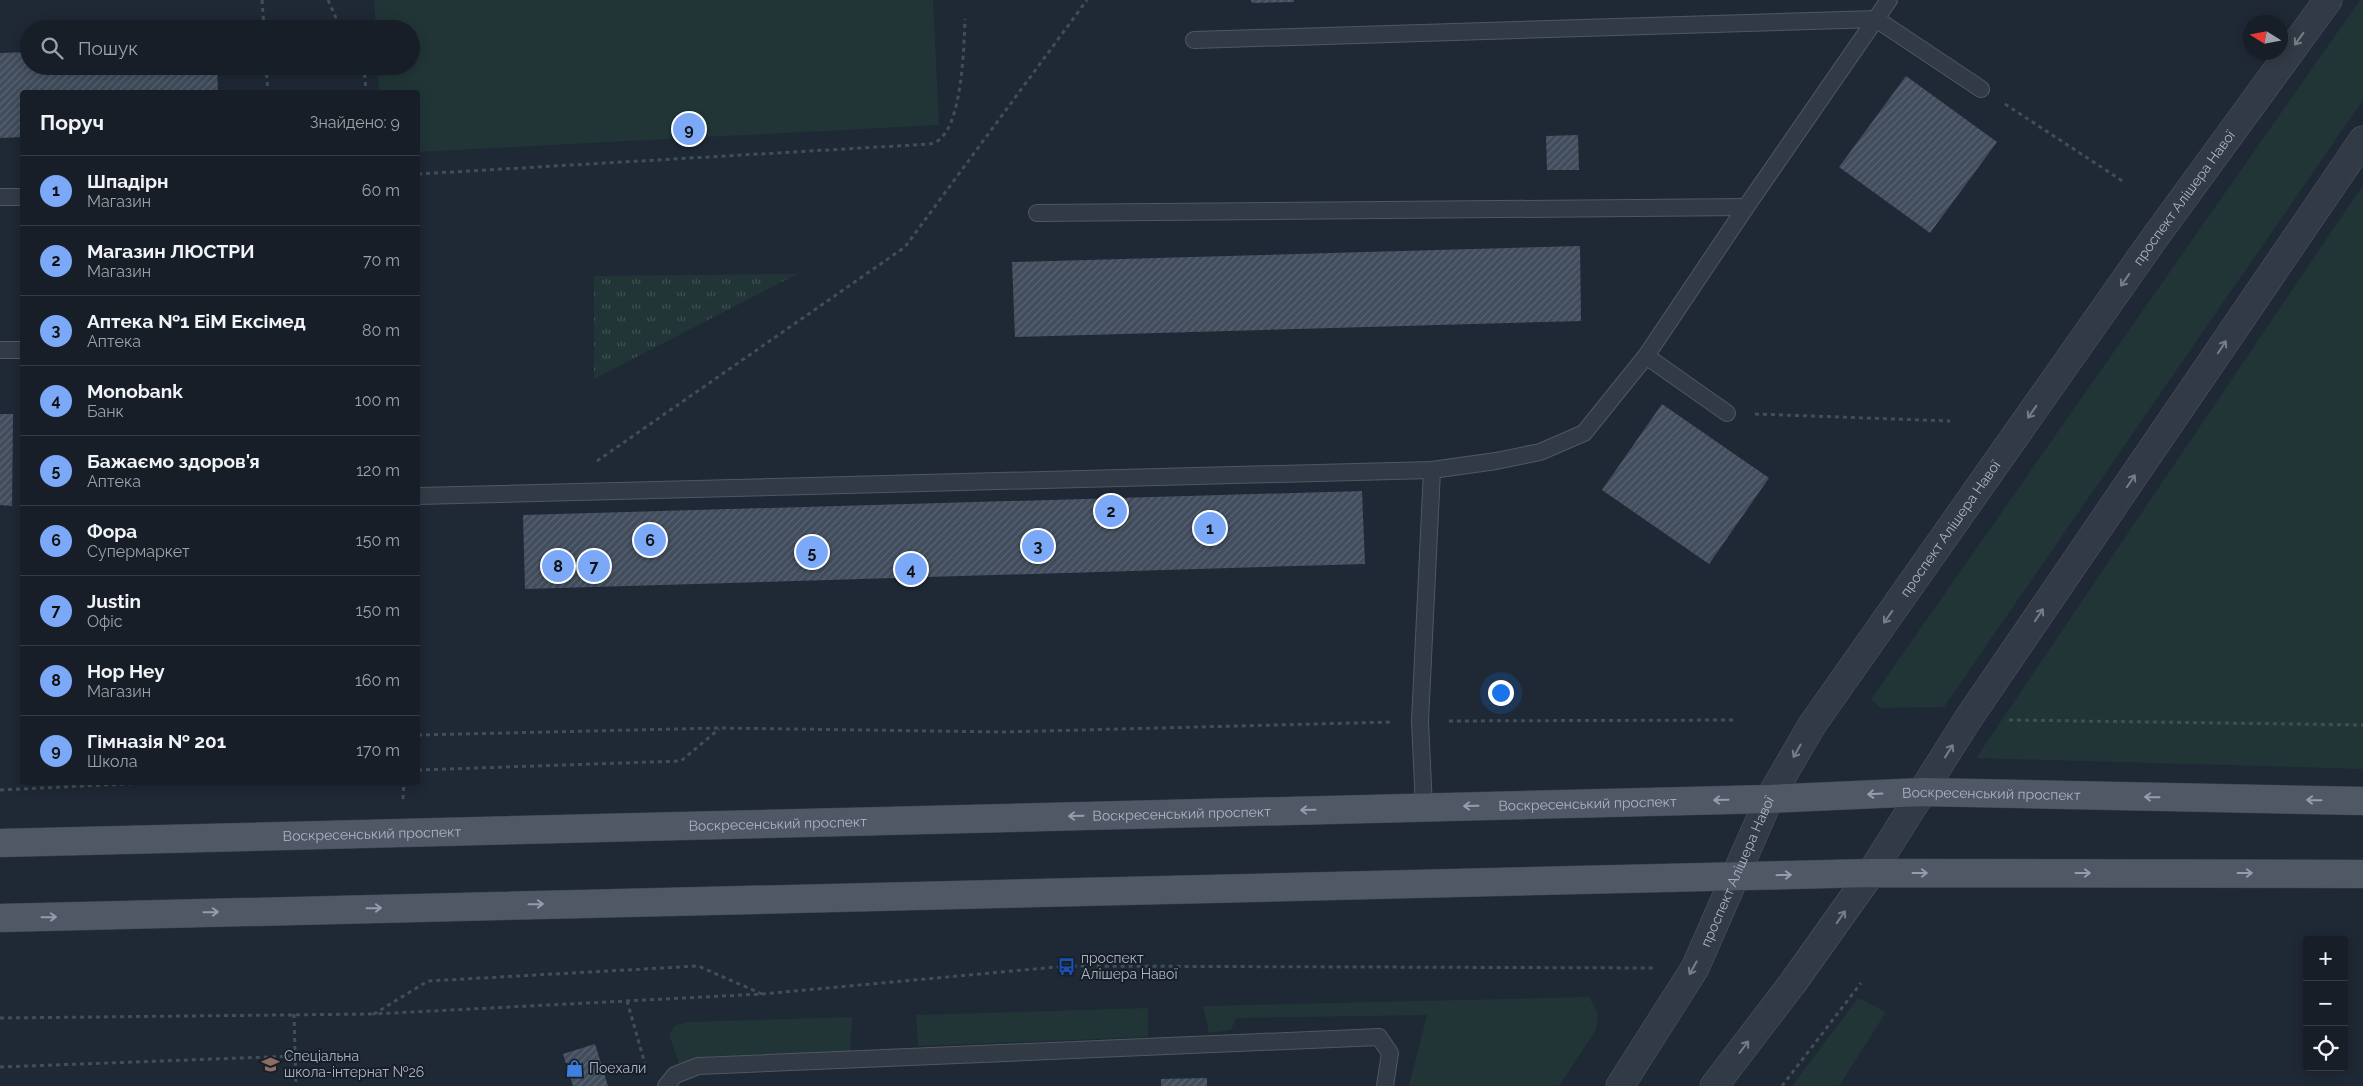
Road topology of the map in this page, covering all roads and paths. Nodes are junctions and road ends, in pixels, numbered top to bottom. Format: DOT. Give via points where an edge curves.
graph roads {
  1 [pos="262,0"];
  2 [pos="328,0"];
  3 [pos="1087,0"];
  4 [pos="1890,0"];
  5 [pos="2328,0"];
  6 [pos="965,19"];
  7 [pos="1876,19"];
  8 [pos="263,20"];
  9 [pos="337,20"];
  10 [pos="1194,40"];
  11 [pos="267,75"];
  12 [pos="365,75"];
  13 [pos="1981,89"];
  14 [pos="268,90"];
  15 [pos="366,90"];
  16 [pos="2363,140"];
  17 [pos="420,174"];
  18 [pos="2124,182"];
  19 [pos="20,197"];
  20 [pos="0,198"];
  21 [pos="1746,207"];
  22 [pos="1037,213"];
  23 [pos="0,350"];
  24 [pos="20,350"];
  25 [pos="1646,356"];
  26 [pos="1727,413"];
  27 [pos="1950,421"];
  28 [pos="1432,470"];
  29 [pos="552,492"];
  30 [pos="420,496"];
  31 [pos="1968,719"];
  32 [pos="1733,720"];
  33 [pos="1420,721"];
  34 [pos="2363,725"];
  35 [pos="720,728"];
  36 [pos="420,735"];
  37 [pos="420,770"];
  38 [pos="104,785"];
  39 [pos="0,790"];
  40 [pos="1923,792"];
  41 [pos="1770,799"];
  42 [pos="2363,801"];
  43 [pos="1424,807"];
  44 [pos="0,843"];
  45 [pos="1872,873"];
  46 [pos="2363,874"];
  47 [pos="1736,876"];
  48 [pos="0,918"];
  49 [pos="1694,968"];
  50 [pos="1861,983"];
  51 [pos="762,994"];
  52 [pos="627,1001"];
  53 [pos="294,1014"];
  54 [pos="374,1014"];
  55 [pos="0,1018"];
  56 [pos="295,1056"];
  57 [pos="0,1067"];
  58 [pos="646,1067"];
  59 [pos="296,1086"];
  60 [pos="666,1086"];
  61 [pos="1385,1086"];
  62 [pos="1620,1086"];
  63 [pos="1714,1086"];
  64 [pos="1782,1086"];
  1 -- 8 [label="path"];
  2 -- 9 [label="path"];
  3 -- 29 [label="path" via="905,247"];
  4 -- 7 [label="lane"];
  5 -- 41 [label="street, проспект Алішера Навої, one-way" via="2153,240 1812,725"];
  6 -- 17 [label="path" via="959,94 949,128 940,140 930,144"];
  7 -- 10 [label="lane"];
  7 -- 13 [label="lane"];
  7 -- 21 [label="lane"];
  11 -- 14 [label="path"];
  12 -- 15 [label="path"];
  13 -- 18 [label="path"];
  31 -- 16 [label="street, one-way"];
  19 -- 20 [label="lane"];
  21 -- 22 [label="lane"];
  21 -- 25 [label="lane"];
  23 -- 24 [label="lane"];
  25 -- 26 [label="lane"];
  25 -- 28 [label="lane" via="1584,433 1540,452"];
  26 -- 27 [label="path"];
  28 -- 29 [label="lane"];
  28 -- 33 [label="lane"];
  29 -- 30 [label="lane"];
  31 -- 34 [label="path"];
  40 -- 31 [label="street, one-way"];
  32 -- 33 [label="path"];
  33 -- 35 [label="path" via="1003,732"];
  33 -- 43 [label="lane"];
  35 -- 36 [label="path"];
  35 -- 37 [label="path" via="681,761"];
  38 -- 39 [label="path"];
  40 -- 41 [label="main road, Воскресенський проспект, one-way"];
  42 -- 40 [label="main road, Воскресенський проспект, one-way"];
  40 -- 45 [label="street"];
  41 -- 43 [label="main road, Воскресенський проспект, one-way"];
  41 -- 47 [label="street, проспект Алішера Навої"];
  43 -- 44 [label="main road, Воскресенський проспект, one-way"];
  45 -- 46 [label="main road, one-way"];
  47 -- 45 [label="main road, one-way"];
  63 -- 45 [label="street, one-way"];
  48 -- 47 [label="main road, one-way"];
  47 -- 49 [label="street, проспект Алішера Навої"];
  49 -- 51 [label="path" via="1067,966"];
  49 -- 62 [label="street, проспект Алішера Навої, one-way"];
  50 -- 64 [label="path"];
  51 -- 52 [label="path"];
  51 -- 54 [label="path" via="698,966 428,980"];
  52 -- 54 [label="path"];
  52 -- 58 [label="path"];
  53 -- 54 [label="path"];
  53 -- 55 [label="path"];
  53 -- 56 [label="path"];
  56 -- 57 [label="path"];
  56 -- 59 [label="path"];
  60 -- 61 [label="lane" via="675,1075 698,1066 1379,1037 1390,1053"];
}
